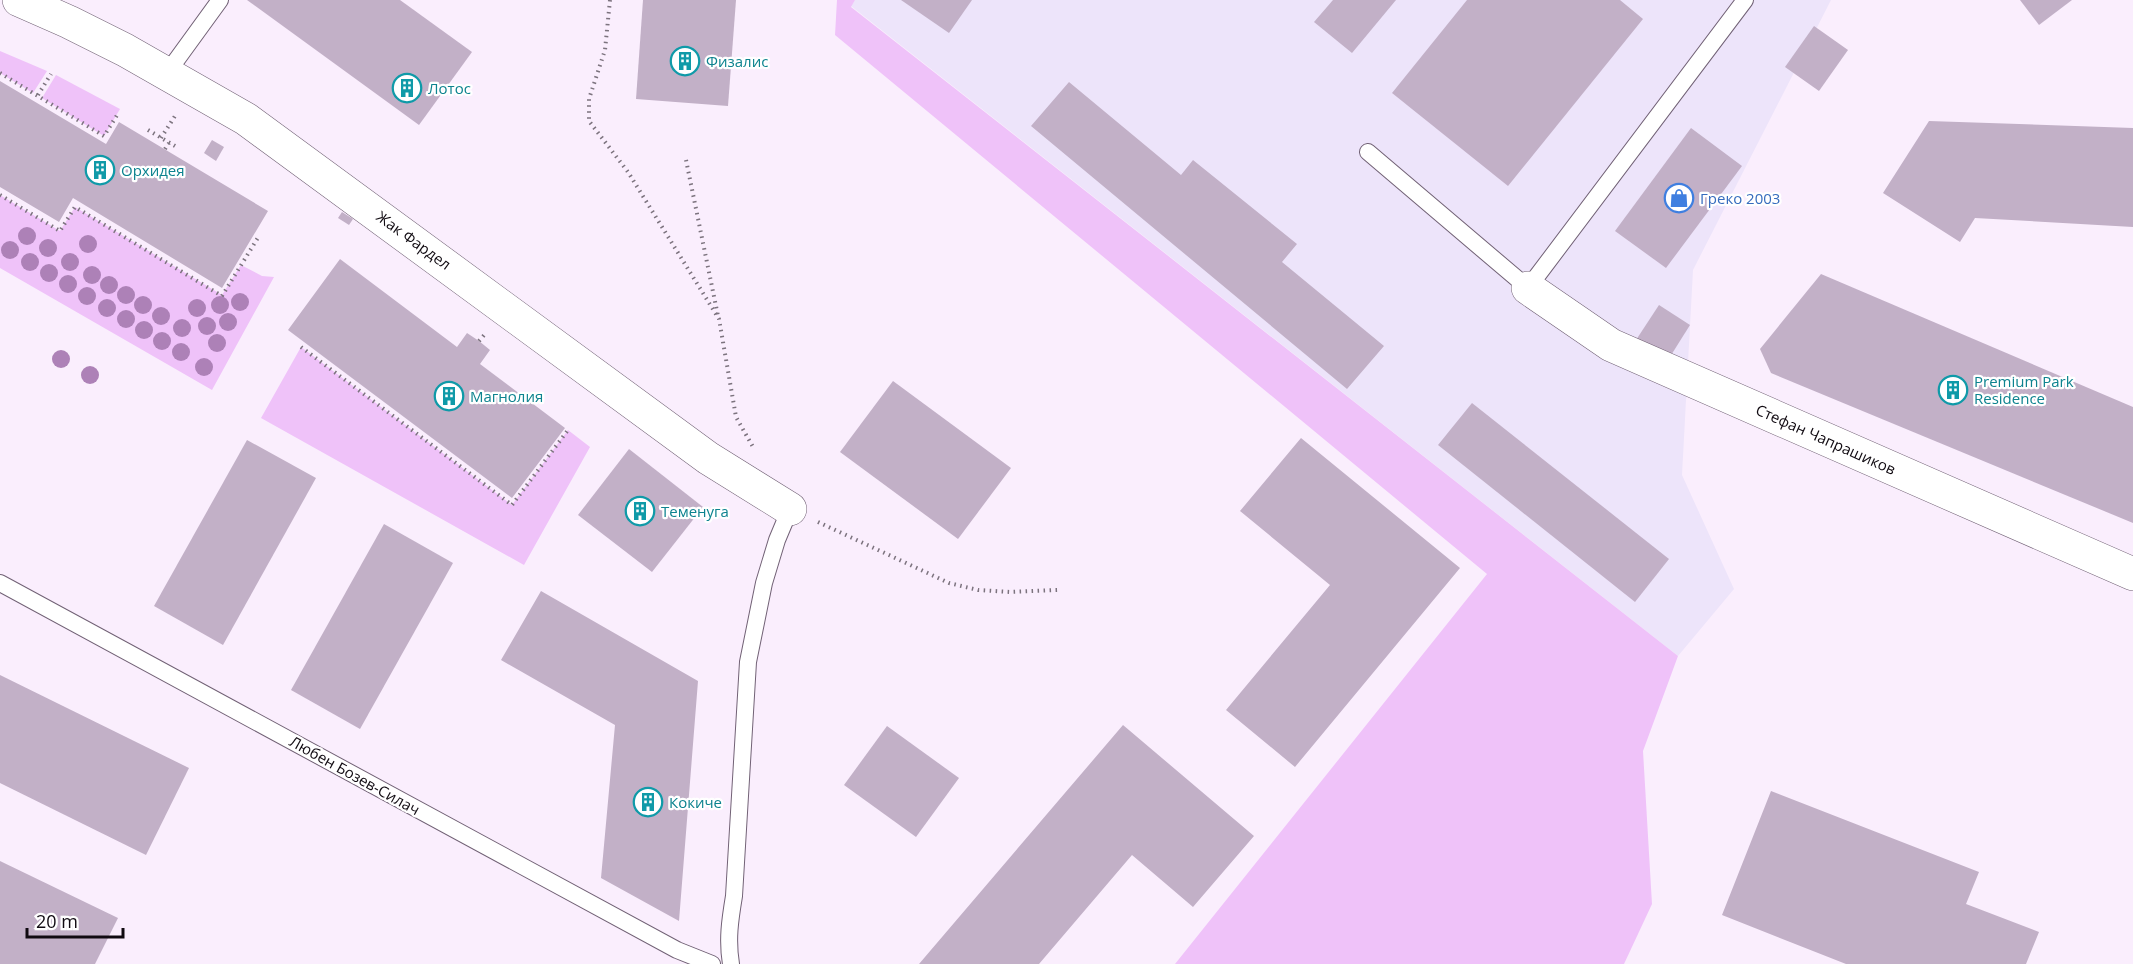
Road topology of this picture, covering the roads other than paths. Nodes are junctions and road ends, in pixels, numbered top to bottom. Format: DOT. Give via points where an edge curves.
graph roads {
  1 [pos="19,0"];
  2 [pos="220,0"];
  3 [pos="1745,0"];
  4 [pos="167,73"];
  5 [pos="1368,152"];
  6 [pos="1528,288"];
  7 [pos="790,509"];
  8 [pos="2133,574"];
  9 [pos="0,583"];
  10 [pos="712,964"];
  11 [pos="731,964"];
  1 -- 4 [label="street, Жак Фардел"];
  2 -- 4 [label="lane"];
  3 -- 6 [label="lane"];
  4 -- 7 [label="street, Жак Фардел" via="246,119 708,458"];
  5 -- 6 [label="lane"];
  6 -- 8 [label="street, Стефан Чапрашиков" via="1611,345"];
  7 -- 11 [label="lane" via="764,583 748,662 729,925"];
  9 -- 10 [label="lane, Любен Бозев-Силач" via="677,950"];
}
